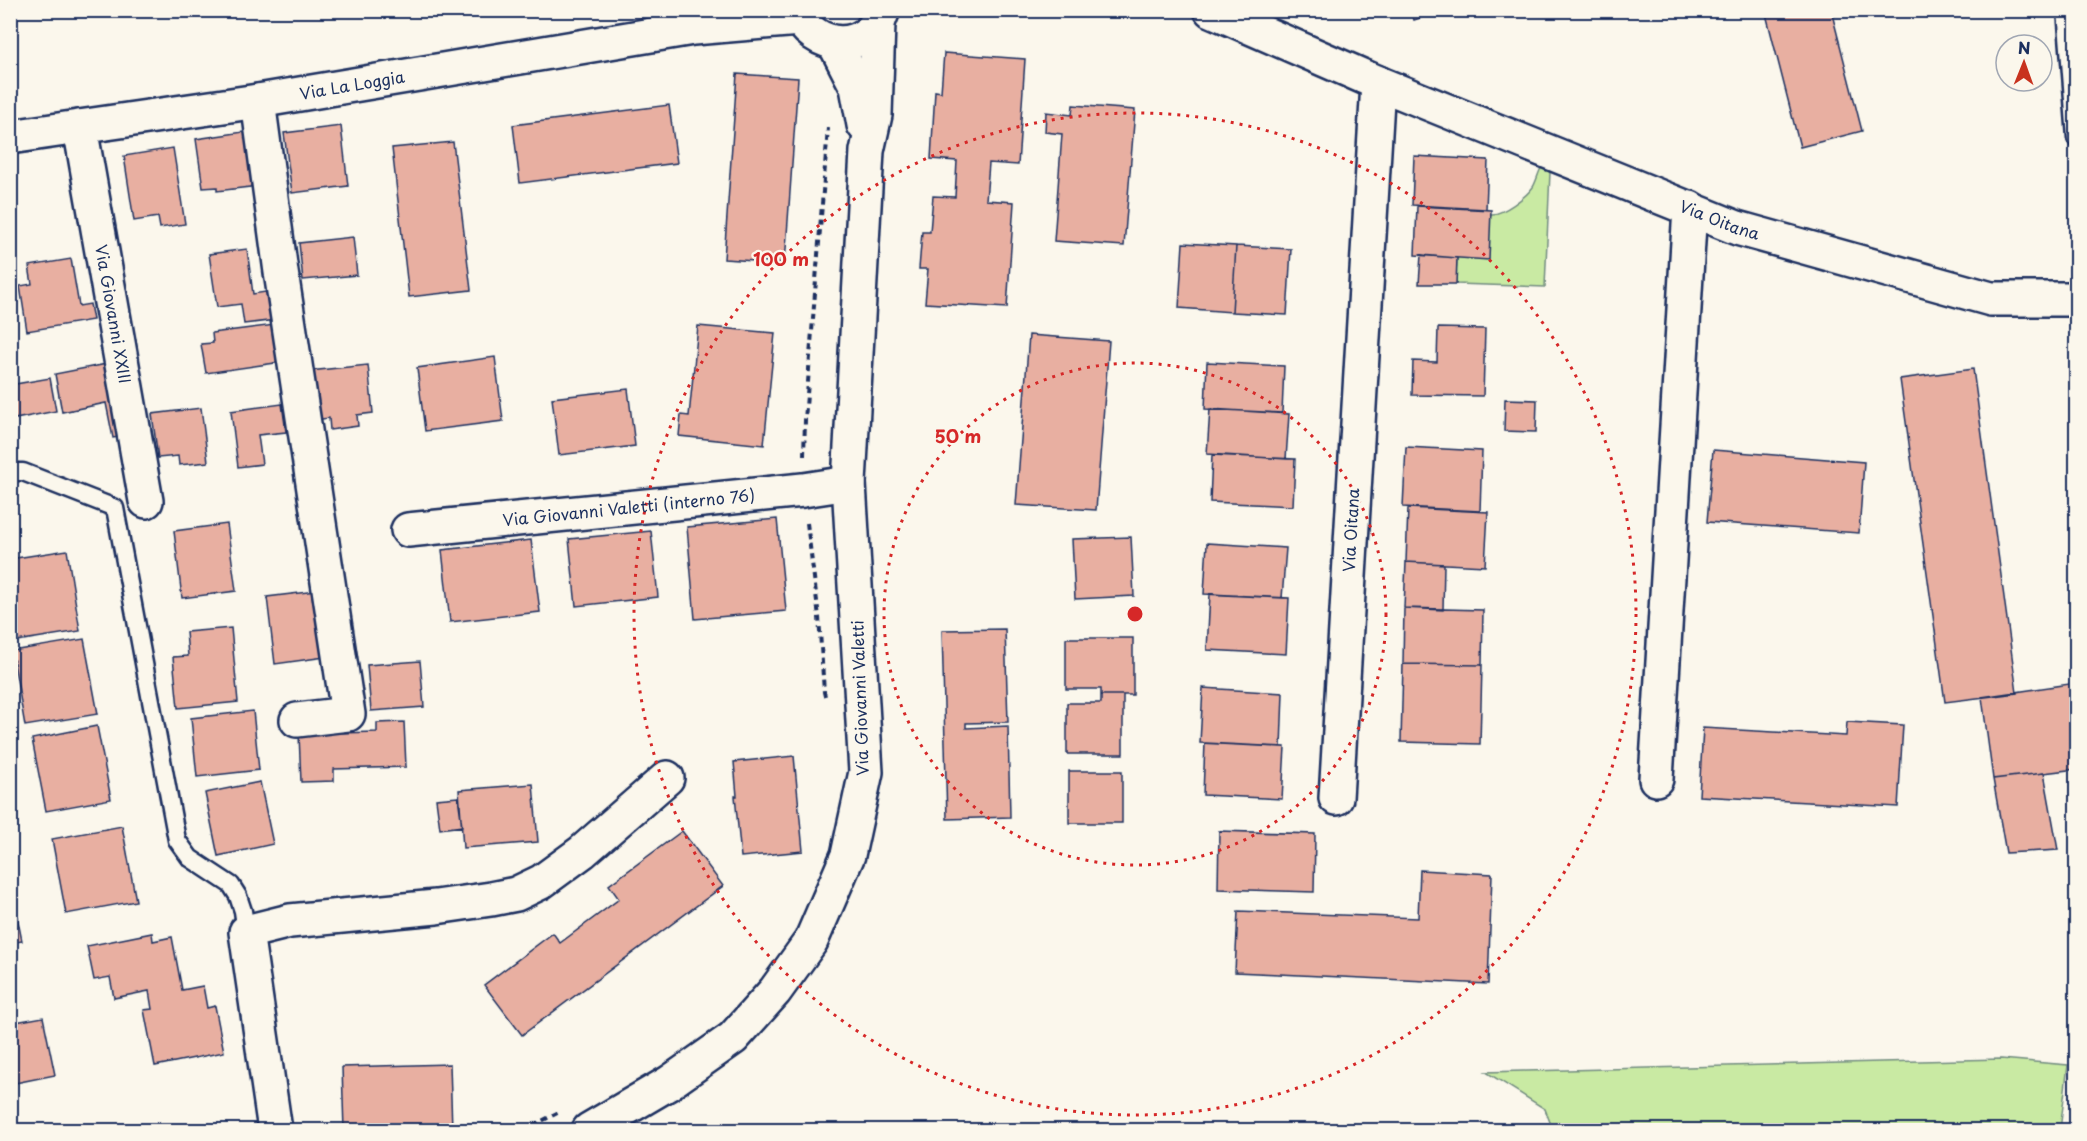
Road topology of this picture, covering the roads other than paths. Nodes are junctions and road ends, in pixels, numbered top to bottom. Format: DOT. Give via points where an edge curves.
graph roads {
  1 [pos="760,10"];
  2 [pos="1211,10"];
  3 [pos="2066,10"];
  4 [pos="798,15"];
  5 [pos="880,17"];
  6 [pos="693,28"];
  7 [pos="835,44"];
  8 [pos="1378,83"];
  9 [pos="258,101"];
  10 [pos="80,127"];
  11 [pos="10,137"];
  12 [pos="2076,138"];
  13 [pos="867,150"];
  14 [pos="1690,208"];
  15 [pos="2076,299"];
  16 [pos="10,472"];
  17 [pos="849,483"];
  18 [pos="146,501"];
  19 [pos="408,530"];
  20 [pos="297,720"];
  21 [pos="667,778"];
  22 [pos="1656,779"];
  23 [pos="1336,798"];
  24 [pos="246,932"];
  25 [pos="275,1131"];
  26 [pos="589,1131"];
  1 -- 6 [label="street, Via La Loggia"];
  2 -- 8 [label="street, Via Oitana"];
  3 -- 12 [label="lane"];
  4 -- 6 [label="street, Via La Loggia"];
  4 -- 7 [label="street, Via La Loggia" via="808,31"];
  5 -- 7 [label="street" via="870,32 859,39"];
  5 -- 13 [label="street, Via Giovanni Valetti" via="875,115"];
  6 -- 9 [label="street, Via La Loggia"];
  7 -- 13 [label="street, Via Giovanni Valetti" via="856,87"];
  8 -- 14 [label="street, Via Oitana"];
  8 -- 23 [label="street, Via Oitana"];
  9 -- 10 [label="street, Via La Loggia"];
  9 -- 20 [label="street" via="348,714"];
  10 -- 11 [label="street, Via La Loggia"];
  10 -- 18 [label="street, Via Giovanni XXIII"];
  13 -- 17 [label="street, Via Giovanni Valetti"];
  14 -- 15 [label="street, Via Oitana" via="1737,228 1991,299"];
  14 -- 22 [label="street"];
  16 -- 24 [label="lane" via="23,472 115,508 177,840 190,858 231,885 243,911"];
  17 -- 19 [label="street, Via Giovanni Valetti (interno 76)"];
  17 -- 26 [label="street, Via Giovanni Valetti" via="866,772 848,855 811,941 776,991 733,1038 669,1083"];
  21 -- 24 [label="street" via="582,852 541,882 516,894 436,907 290,921"];
  24 -- 25 [label="street"];
}
